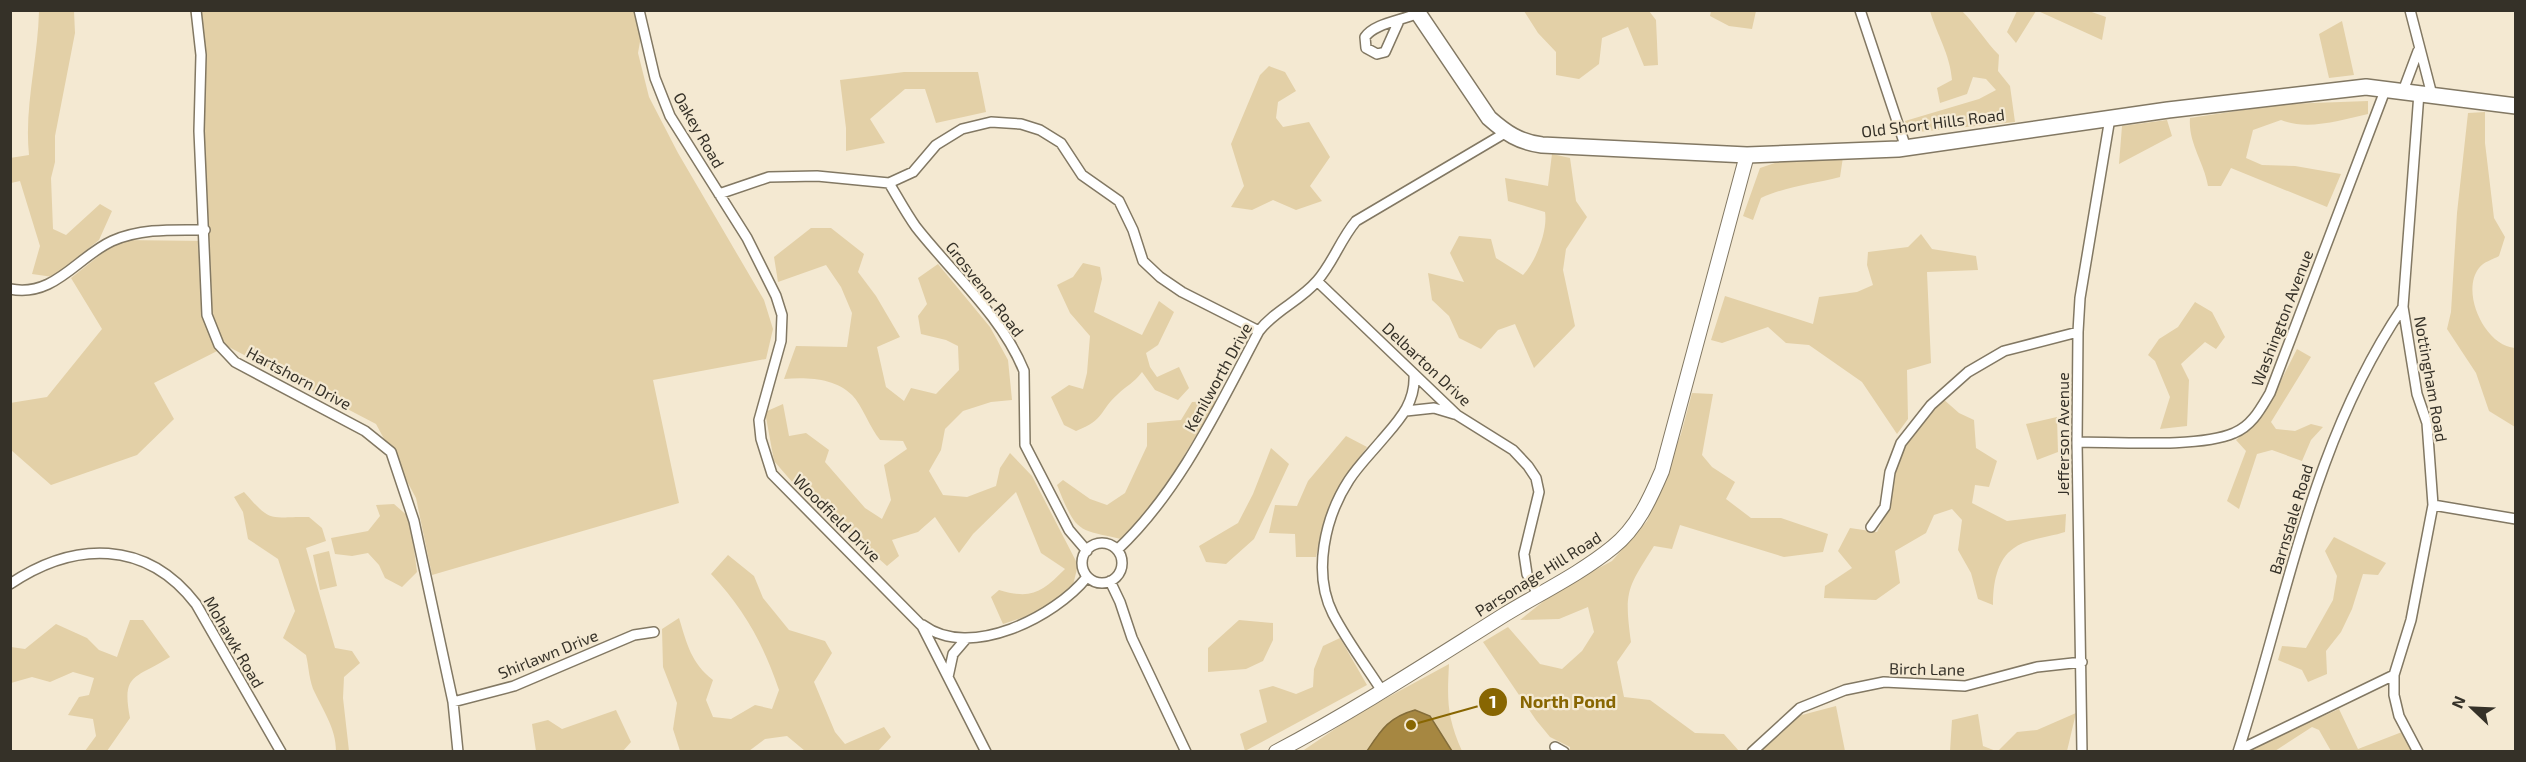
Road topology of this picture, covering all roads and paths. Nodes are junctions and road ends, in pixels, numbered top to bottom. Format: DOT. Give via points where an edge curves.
graph roads {
  1 [pos="196,10"];
  2 [pos="639,10"];
  3 [pos="1860,10"];
  4 [pos="2409,10"];
  5 [pos="1417,12"];
  6 [pos="1398,23"];
  7 [pos="2419,46"];
  8 [pos="2386,88"];
  9 [pos="2403,91"];
  10 [pos="2426,94"];
  11 [pos="2516,106"];
  12 [pos="2110,118"];
  13 [pos="1505,132"];
  14 [pos="1906,148"];
  15 [pos="1747,155"];
  16 [pos="889,183"];
  17 [pos="719,194"];
  18 [pos="205,230"];
  19 [pos="1317,281"];
  20 [pos="10,289"];
  21 [pos="2403,307"];
  22 [pos="1259,331"];
  23 [pos="2078,332"];
  24 [pos="1414,374"];
  25 [pos="1406,411"];
  26 [pos="1457,415"];
  27 [pos="2077,442"];
  28 [pos="2433,506"];
  29 [pos="2516,519"];
  30 [pos="1871,527"];
  31 [pos="1117,550"];
  32 [pos="1087,551"];
  33 [pos="1087,577"];
  34 [pos="1110,581"];
  35 [pos="10,584"];
  36 [pos="1538,594"];
  37 [pos="920,623"];
  38 [pos="654,632"];
  39 [pos="965,640"];
  40 [pos="2082,662"];
  41 [pos="2394,675"];
  42 [pos="948,678"];
  43 [pos="1382,691"];
  44 [pos="453,702"];
  45 [pos="279,748"];
  46 [pos="2239,751"];
  47 [pos="267,752"];
  48 [pos="458,752"];
  49 [pos="986,752"];
  50 [pos="1186,752"];
  51 [pos="1276,752"];
  52 [pos="1752,752"];
  53 [pos="2082,752"];
  54 [pos="2418,752"];
  1 -- 18 [label="street, Hartshorn Drive" via="201,55 198,131"];
  2 -- 17 [label="street, Oakey Road" via="655,78 670,116"];
  3 -- 14 [label="street"];
  4 -- 7 [label="street, Nottingham Road"];
  5 -- 6 [label="street"];
  5 -- 13 [label="main road, Old Short Hills Road" via="1489,118"];
  7 -- 9 [label="street"];
  7 -- 10 [label="street, Nottingham Road"];
  8 -- 9 [label="main road, Old Short Hills Road"];
  8 -- 12 [label="main road, Old Short Hills Road" via="2346,87"];
  8 -- 27 [label="street, Washington Avenue" via="2270,393 2254,419 2235,433 2203,441"];
  9 -- 10 [label="main road, Old Short Hills Road"];
  10 -- 11 [label="main road, Old Short Hills Road"];
  10 -- 21 [label="street, Nottingham Road"];
  12 -- 14 [label="main road, Old Short Hills Road"];
  12 -- 23 [label="street, Jefferson Avenue" via="2080,298"];
  13 -- 15 [label="main road, Old Short Hills Road" via="1524,142 1542,145"];
  13 -- 19 [label="street, Kenilworth Drive" via="1356,221"];
  14 -- 15 [label="main road, Old Short Hills Road"];
  15 -- 36 [label="street, Parsonage Hill Road" via="1674,429 1652,495 1632,527 1614,546"];
  16 -- 17 [label="street" via="817,176 769,177"];
  16 -- 22 [label="street" via="913,172 944,139 971,126 1011,122 1040,130 1061,143 1091,184 1119,201 1143,261 1160,277"];
  16 -- 32 [label="street, Grosvenor Road" via="915,225 997,325 1020,361 1024,371 1025,445 1069,530"];
  17 -- 37 [label="street, Woodfield Drive" via="747,238 782,315 781,341 759,420 772,474"];
  18 -- 20 [label="street" via="155,230 127,236 89,255 57,281 30,290"];
  18 -- 44 [label="street, Hartshorn Drive" via="207,315 219,345 242,366 365,430 391,452 414,521"];
  19 -- 22 [label="street, Kenilworth Drive" via="1275,313"];
  19 -- 24 [label="street, Delbarton Drive"];
  21 -- 28 [label="street, Nottingham Road" via="2417,394 2427,423"];
  21 -- 46 [label="street, Barnsdale Road" via="2349,398 2312,495"];
  22 -- 31 [label="street, Kenilworth Drive" via="1190,458 1142,524"];
  23 -- 27 [label="street, Jefferson Avenue"];
  23 -- 30 [label="street" via="2004,351 1968,372 1931,405 1901,443 1890,472 1885,507"];
  24 -- 25 [label="street" via="1413,394"];
  24 -- 26 [label="street, Delbarton Drive"];
  25 -- 26 [label="street" via="1434,408"];
  25 -- 43 [label="street" via="1349,480 1322,551 1325,594 1333,614"];
  26 -- 36 [label="street, Delbarton Drive" via="1513,450 1536,477 1538,503 1524,554 1527,574"];
  27 -- 40 [label="street, Jefferson Avenue"];
  28 -- 29 [label="street"];
  28 -- 41 [label="street, Nottingham Road" via="2411,620"];
  31 -- 32 [label="street" via="1102,543"];
  31 -- 34 [label="street" via="1121,567"];
  32 -- 33 [label="street" via="1082,561"];
  33 -- 34 [label="street" via="1098,583"];
  33 -- 39 [label="street" via="1066,598 1027,621"];
  34 -- 50 [label="street" via="1132,638"];
  35 -- 45 [label="street, Mohawk Road" via="53,562 89,553 126,556 160,570 196,604"];
  36 -- 43 [label="street, Parsonage Hill Road"];
  37 -- 39 [label="street" via="946,637"];
  37 -- 42 [label="street, Woodfield Drive"];
  38 -- 44 [label="street, Shirlawn Drive" via="634,635 514,686"];
  39 -- 42 [label="street" via="953,654"];
  40 -- 52 [label="street, Birch Lane" via="2037,667 1965,686 1884,682 1845,690 1800,708"];
  40 -- 53 [label="street, Jefferson Avenue"];
  41 -- 46 [label="street"];
  41 -- 54 [label="street" via="2399,716"];
  42 -- 49 [label="street, Woodfield Drive"];
  43 -- 51 [label="street, Parsonage Hill Road"];
  44 -- 48 [label="street, Hartshorn Drive"];
  45 -- 47 [label="street"];
}
